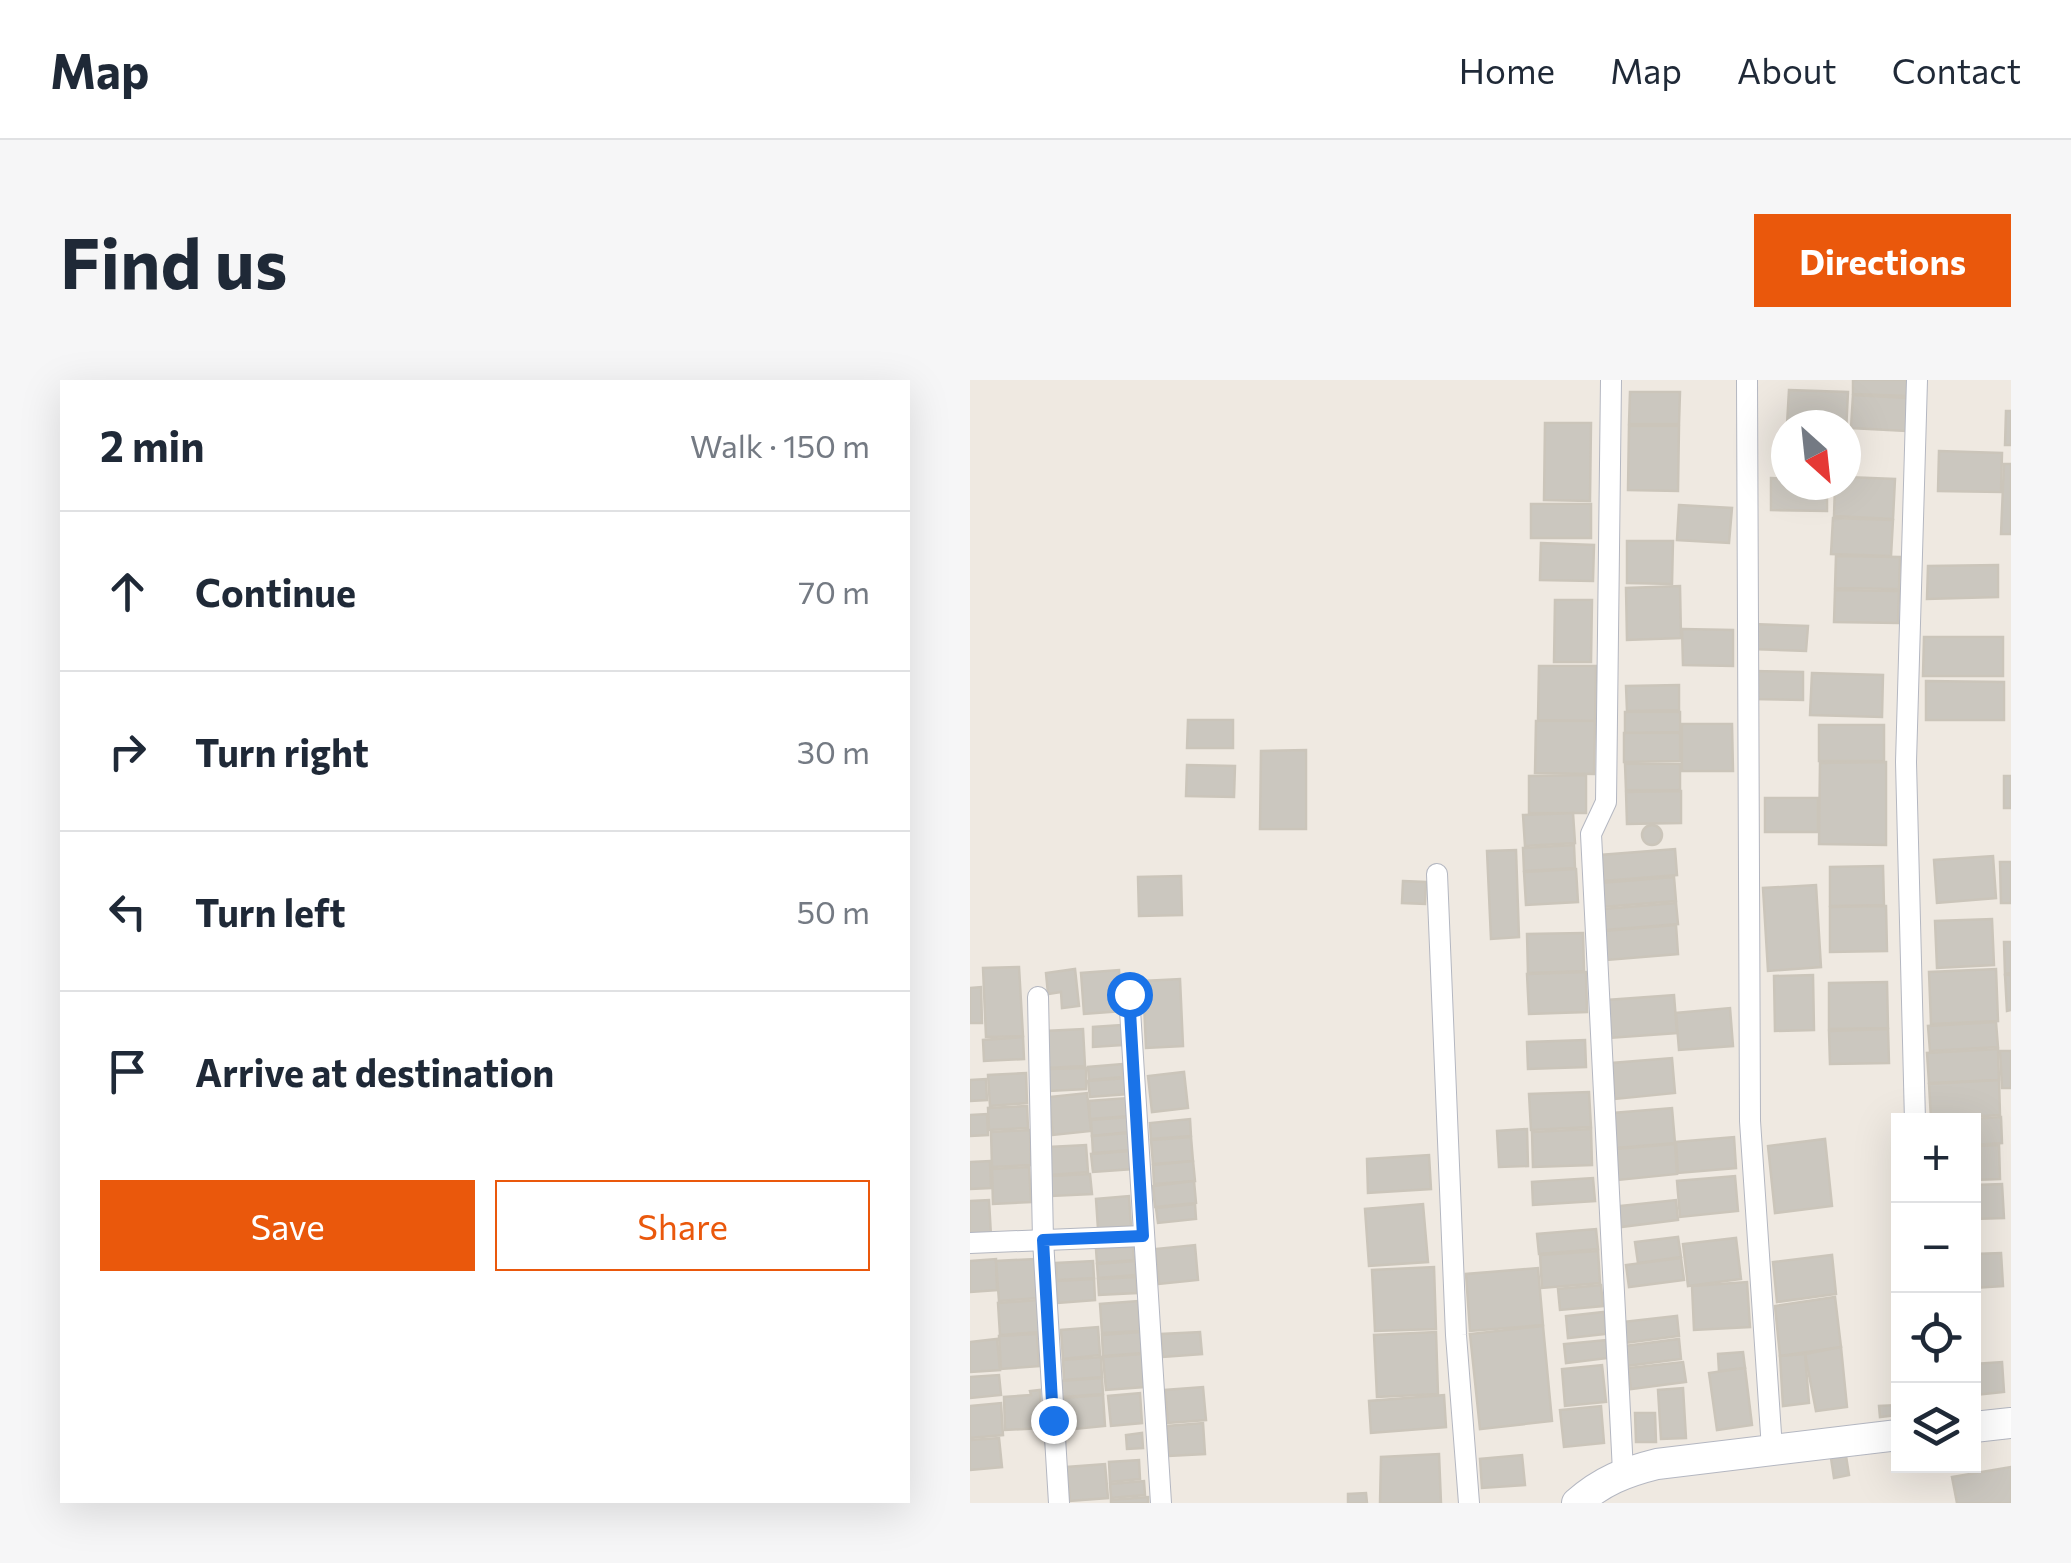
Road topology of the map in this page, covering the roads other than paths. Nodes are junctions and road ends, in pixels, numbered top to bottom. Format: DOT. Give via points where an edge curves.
graph roads {
  1 [pos="1610,380"];
  2 [pos="1747,380"];
  3 [pos="1916,380"];
  4 [pos="1437,874"];
  5 [pos="1129,994"];
  6 [pos="1038,997"];
  7 [pos="1915,1113"];
  8 [pos="1143,1236"];
  9 [pos="1043,1240"];
  10 [pos="970,1243"];
  11 [pos="2011,1423"];
  12 [pos="1981,1427"];
  13 [pos="1891,1437"];
  14 [pos="1772,1449"];
  15 [pos="1623,1472"];
  16 [pos="1059,1503"];
  17 [pos="1161,1503"];
  18 [pos="1469,1503"];
  19 [pos="1576,1503"];
  1 -- 15 [label="street" via="1606,802 1591,834"];
  2 -- 14 [label="street" via="1750,1121"];
  3 -- 7 [label="street" via="1906,762"];
  4 -- 18 [label="street"];
  5 -- 8 [label="street"];
  6 -- 9 [label="street"];
  8 -- 9 [label="street"];
  8 -- 17 [label="street"];
  9 -- 10 [label="street"];
  9 -- 16 [label="street"];
  11 -- 12 [label="street"];
  13 -- 14 [label="street"];
  14 -- 15 [label="street"];
  15 -- 19 [label="street"];
}
